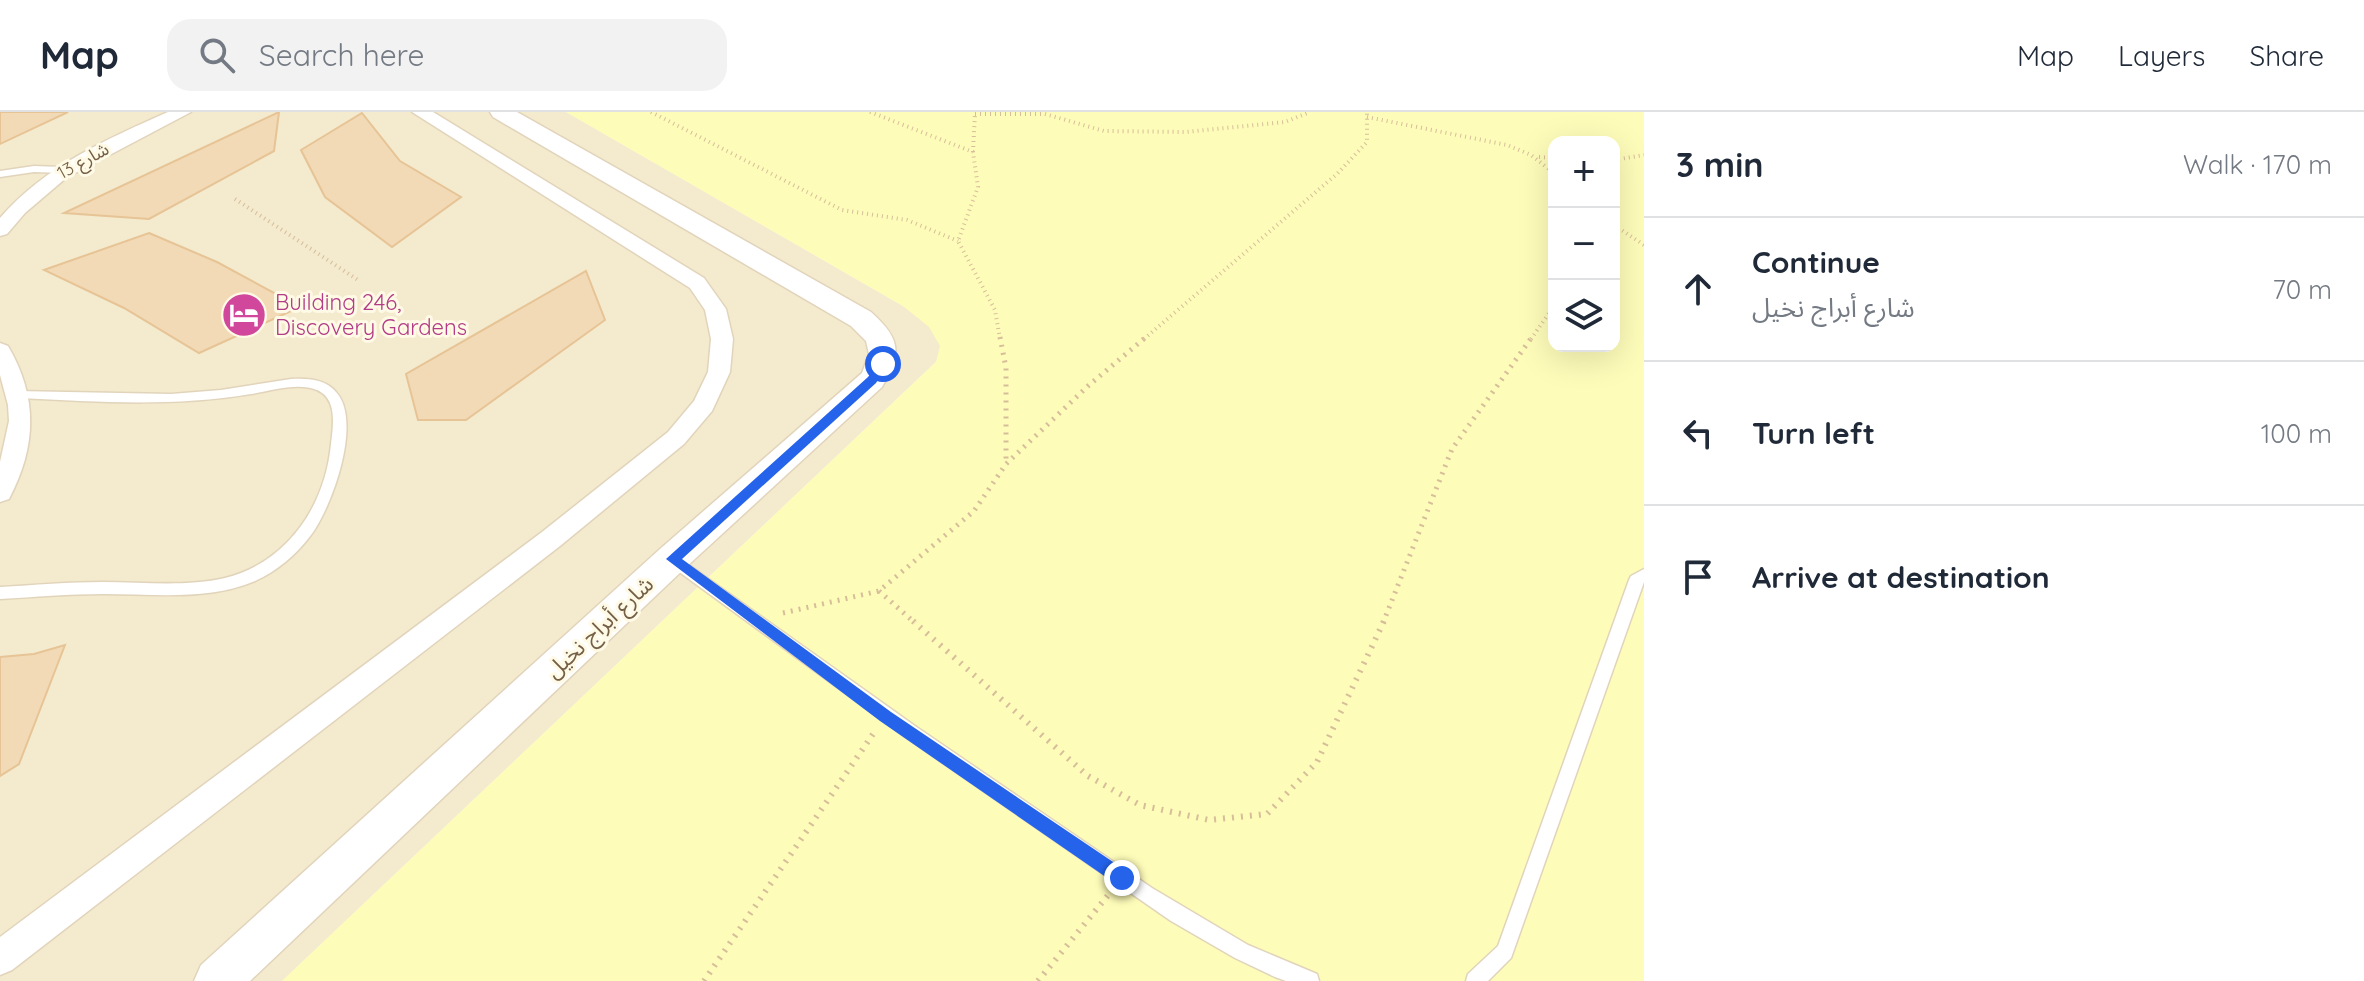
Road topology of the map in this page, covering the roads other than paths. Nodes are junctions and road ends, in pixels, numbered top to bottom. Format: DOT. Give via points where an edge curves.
graph roads {
  1 [pos="182,112"];
  2 [pos="421,112"];
  3 [pos="501,112"];
  4 [pos="62,170"];
  5 [pos="0,174"];
  6 [pos="0,230"];
  7 [pos="0,351"];
  8 [pos="20,394"];
  9 [pos="0,492"];
  10 [pos="672,559"];
  11 [pos="1644,575"];
  12 [pos="0,593"];
  13 [pos="0,958"];
  14 [pos="217,981"];
  15 [pos="1310,981"];
  16 [pos="1475,981"];
  1 -- 4 [label="street, شارع 13"];
  2 -- 13 [label="street" via="697,283 715,309 722,339 719,372 704,405 676,438 551,539"];
  3 -- 10 [label="street, شارع أبراج نخيل" via="861,319 877,332 884,348 883,364 872,380"];
  4 -- 5 [label="lane"];
  4 -- 6 [label="street, شارع 13"];
  7 -- 8 [label="street"];
  8 -- 9 [label="street" via="22,426"];
  8 -- 12 [label="lane" via="151,399 317,385 340,405 339,441 315,524 293,549 262,570 226,584 189,588"];
  10 -- 14 [label="street, شارع أبراج نخيل"];
  10 -- 15 [label="lane" via="886,716 1211,938"];
  11 -- 16 [label="lane" via="1636,580 1505,952"];
}
